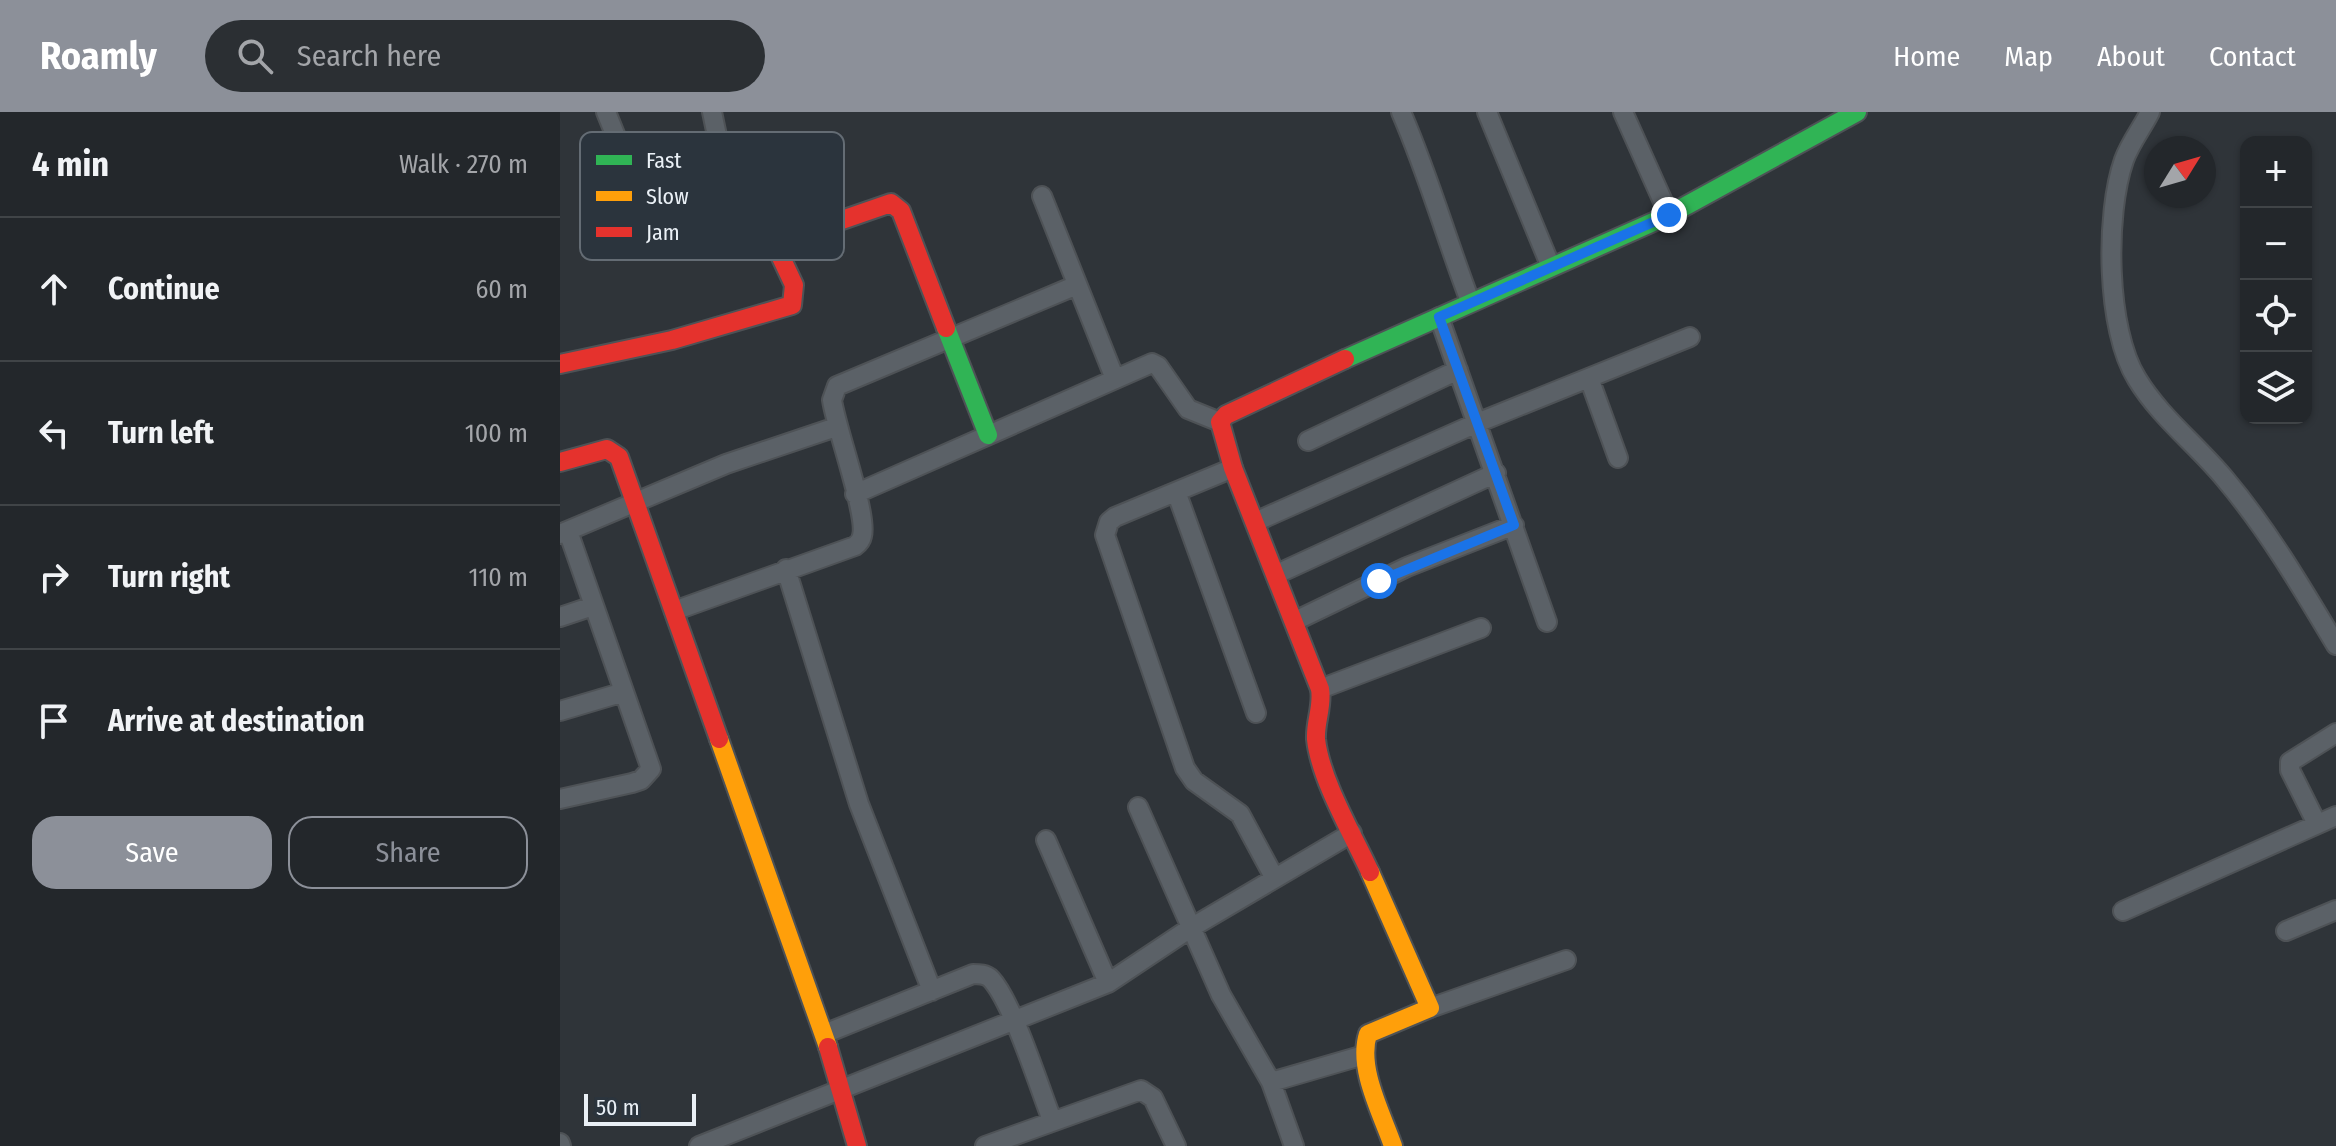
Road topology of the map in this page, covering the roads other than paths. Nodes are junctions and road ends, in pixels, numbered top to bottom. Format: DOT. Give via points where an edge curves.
graph roads {
  1 [pos="606,112"];
  2 [pos="712,112"];
  3 [pos="1401,112"];
  4 [pos="1487,112"];
  5 [pos="1623,112"];
  6 [pos="1857,112"];
  7 [pos="2150,112"];
  8 [pos="614,132"];
  9 [pos="716,132"];
  10 [pos="1042,196"];
  11 [pos="1669,215"];
  12 [pos="844,219"];
  13 [pos="782,260"];
  14 [pos="1551,267"];
  15 [pos="1077,285"];
  16 [pos="1470,301"];
  17 [pos="1439,317"];
  18 [pos="952,337"];
  19 [pos="1690,337"];
  20 [pos="560,364"];
  21 [pos="1458,370"];
  22 [pos="1589,378"];
  23 [pos="1115,379"];
  24 [pos="1220,422"];
  25 [pos="1477,423"];
  26 [pos="836,427"];
  27 [pos="988,435"];
  28 [pos="1308,441"];
  29 [pos="1618,458"];
  30 [pos="560,462"];
  31 [pos="1233,468"];
  32 [pos="1496,473"];
  33 [pos="855,494"];
  34 [pos="1177,494"];
  35 [pos="637,504"];
  36 [pos="1255,522"];
  37 [pos="1514,525"];
  38 [pos="564,532"];
  39 [pos="786,569"];
  40 [pos="1277,574"];
  41 [pos="593,606"];
  42 [pos="674,611"];
  43 [pos="560,617"];
  44 [pos="1295,621"];
  45 [pos="1547,622"];
  46 [pos="1481,628"];
  47 [pos="2336,645"];
  48 [pos="1320,689"];
  49 [pos="624,692"];
  50 [pos="560,711"];
  51 [pos="1256,713"];
  52 [pos="2336,733"];
  53 [pos="560,799"];
  54 [pos="1138,807"];
  55 [pos="2336,816"];
  56 [pos="2317,824"];
  57 [pos="1352,833"];
  58 [pos="1046,840"];
  59 [pos="1274,877"];
  60 [pos="2336,910"];
  61 [pos="2123,911"];
  62 [pos="1189,929"];
  63 [pos="2286,931"];
  64 [pos="1566,960"];
  65 [pos="1108,983"];
  66 [pos="932,991"];
  67 [pos="1430,1008"];
  68 [pos="1014,1023"];
  69 [pos="824,1034"];
  70 [pos="1364,1055"];
  71 [pos="1271,1082"];
  72 [pos="840,1090"];
  73 [pos="1052,1120"];
  74 [pos="699,1146"];
  75 [pos="857,1146"];
  76 [pos="985,1146"];
  77 [pos="1176,1146"];
  78 [pos="1294,1146"];
  79 [pos="1393,1146"];
  1 -- 8 [label="street"];
  2 -- 9 [label="street"];
  3 -- 16 [label="street" via="1426,168 1439,221"];
  4 -- 14 [label="street"];
  5 -- 11 [label="street"];
  6 -- 11 [label="street"];
  7 -- 47 [label="street" via="2124,158 2113,210 2112,282 2135,377 2273,542"];
  10 -- 15 [label="street"];
  11 -- 14 [label="street"];
  12 -- 18 [label="street" via="891,203 901,211"];
  13 -- 20 [label="street" via="796,296 792,305 672,340"];
  14 -- 16 [label="street"];
  15 -- 18 [label="street"];
  15 -- 23 [label="street"];
  16 -- 17 [label="street"];
  17 -- 21 [label="street"];
  17 -- 24 [label="street"];
  18 -- 26 [label="street" via="837,386 832,400"];
  18 -- 27 [label="street"];
  19 -- 22 [label="street"];
  21 -- 25 [label="street"];
  21 -- 28 [label="street"];
  22 -- 25 [label="street"];
  22 -- 29 [label="street"];
  23 -- 24 [label="street" via="1155,364 1188,409"];
  23 -- 27 [label="street"];
  24 -- 31 [label="street"];
  25 -- 32 [label="street"];
  25 -- 36 [label="street"];
  26 -- 33 [label="street"];
  26 -- 35 [label="street" via="726,464"];
  27 -- 33 [label="street"];
  30 -- 35 [label="street" via="613,450"];
  31 -- 34 [label="street"];
  31 -- 36 [label="street"];
  32 -- 37 [label="street"];
  32 -- 40 [label="street"];
  33 -- 39 [label="street" via="860,541"];
  34 -- 51 [label="street"];
  34 -- 59 [label="street" via="1115,517 1105,535 1185,768 1194,781 1240,814"];
  35 -- 38 [label="street"];
  35 -- 42 [label="street"];
  36 -- 40 [label="street"];
  37 -- 44 [label="street" via="1407,567"];
  37 -- 45 [label="street"];
  38 -- 41 [label="street"];
  39 -- 42 [label="street"];
  39 -- 66 [label="street" via="859,804"];
  40 -- 44 [label="street"];
  41 -- 43 [label="street"];
  41 -- 49 [label="street"];
  42 -- 69 [label="street"];
  44 -- 48 [label="street"];
  46 -- 48 [label="street"];
  48 -- 57 [label="street" via="1316,738"];
  49 -- 50 [label="street"];
  49 -- 53 [label="street" via="650,762 648,773 632,783"];
  52 -- 56 [label="street" via="2290,762"];
  54 -- 62 [label="street"];
  55 -- 56 [label="street"];
  56 -- 61 [label="street"];
  57 -- 59 [label="street"];
  57 -- 67 [label="street"];
  58 -- 65 [label="street"];
  59 -- 62 [label="street"];
  60 -- 63 [label="street"];
  62 -- 65 [label="street"];
  62 -- 71 [label="street"];
  64 -- 67 [label="street"];
  65 -- 68 [label="street"];
  66 -- 68 [label="street" via="982,974 991,979"];
  66 -- 69 [label="street"];
  67 -- 70 [label="street" via="1368,1034"];
  68 -- 72 [label="street"];
  68 -- 73 [label="street"];
  69 -- 72 [label="street"];
  70 -- 71 [label="street"];
  70 -- 79 [label="street"];
  71 -- 78 [label="street"];
  72 -- 74 [label="street"];
  72 -- 75 [label="street"];
  73 -- 76 [label="street"];
  73 -- 77 [label="street" via="1141,1090 1153,1098"];
}
